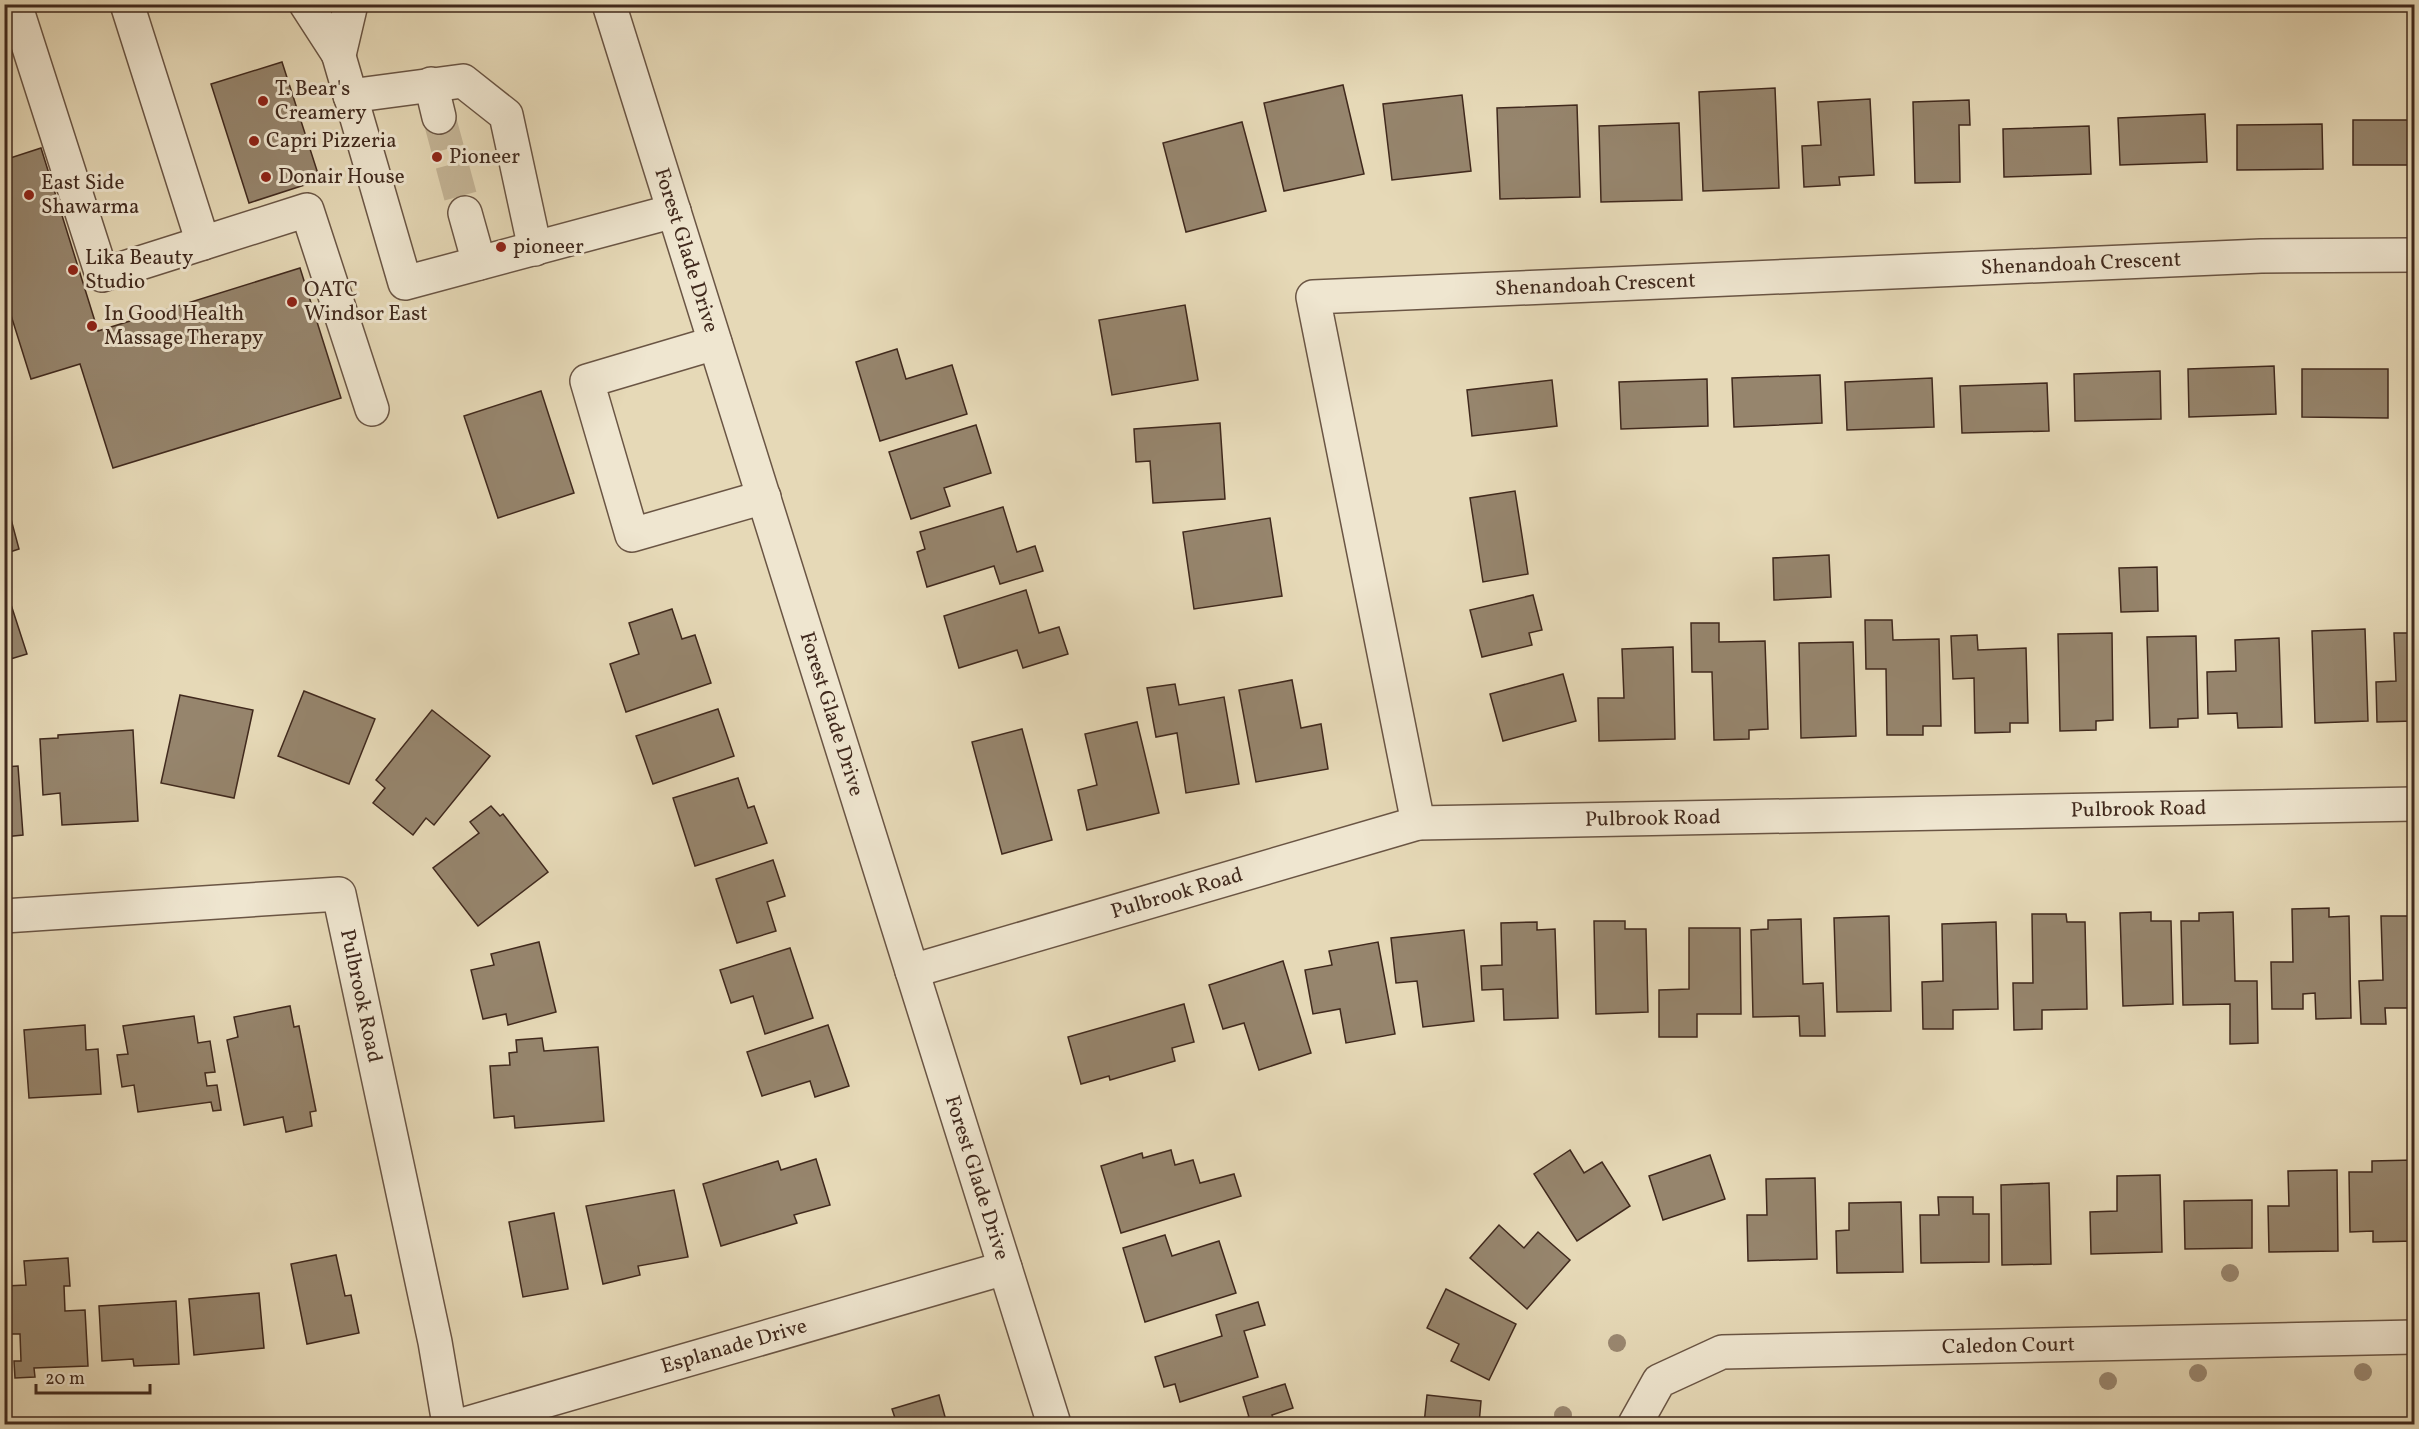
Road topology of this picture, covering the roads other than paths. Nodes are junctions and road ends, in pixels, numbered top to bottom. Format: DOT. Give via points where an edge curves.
graph roads {
  1 [pos="15,4"];
  2 [pos="127,4"];
  3 [pos="306,4"];
  4 [pos="351,4"];
  5 [pos="609,4"];
  6 [pos="338,53"];
  7 [pos="430,84"];
  8 [pos="350,96"];
  9 [pos="439,117"];
  10 [pos="674,211"];
  11 [pos="465,213"];
  12 [pos="203,243"];
  13 [pos="536,249"];
  14 [pos="2415,255"];
  15 [pos="479,263"];
  16 [pos="715,343"];
  17 [pos="372,409"];
  18 [pos="764,497"];
  19 [pos="2415,804"];
  20 [pos="1418,823"];
  21 [pos="4,916"];
  22 [pos="912,971"];
  23 [pos="1005,1268"];
  24 [pos="2415,1337"];
  25 [pos="449,1425"];
  26 [pos="465,1425"];
  27 [pos="1054,1425"];
  28 [pos="1635,1425"];
  1 -- 12 [label="street" via="102,275"];
  2 -- 12 [label="street"];
  3 -- 6 [label="street"];
  4 -- 6 [label="street"];
  5 -- 10 [label="street, Forest Glade Drive"];
  6 -- 8 [label="street"];
  7 -- 8 [label="street"];
  7 -- 9 [label="street"];
  7 -- 13 [label="street" via="463,81 506,115"];
  8 -- 15 [label="street" via="405,283"];
  10 -- 13 [label="street"];
  10 -- 16 [label="street, Forest Glade Drive"];
  11 -- 15 [label="street"];
  12 -- 17 [label="street" via="307,210"];
  13 -- 15 [label="street"];
  14 -- 20 [label="street, Shenandoah Crescent" via="2261,256 1313,297"];
  16 -- 18 [label="street, Forest Glade Drive"];
  16 -- 18 [label="street" via="587,381 632,535"];
  18 -- 22 [label="street, Forest Glade Drive"];
  19 -- 20 [label="street, Pulbrook Road"];
  20 -- 22 [label="street, Pulbrook Road"];
  21 -- 25 [label="street, Pulbrook Road" via="339,894 435,1342"];
  22 -- 23 [label="street, Forest Glade Drive"];
  23 -- 26 [label="street, Esplanade Drive"];
  23 -- 27 [label="street, Forest Glade Drive"];
  24 -- 28 [label="street, Caledon Court" via="1722,1352 1659,1381"];
}
